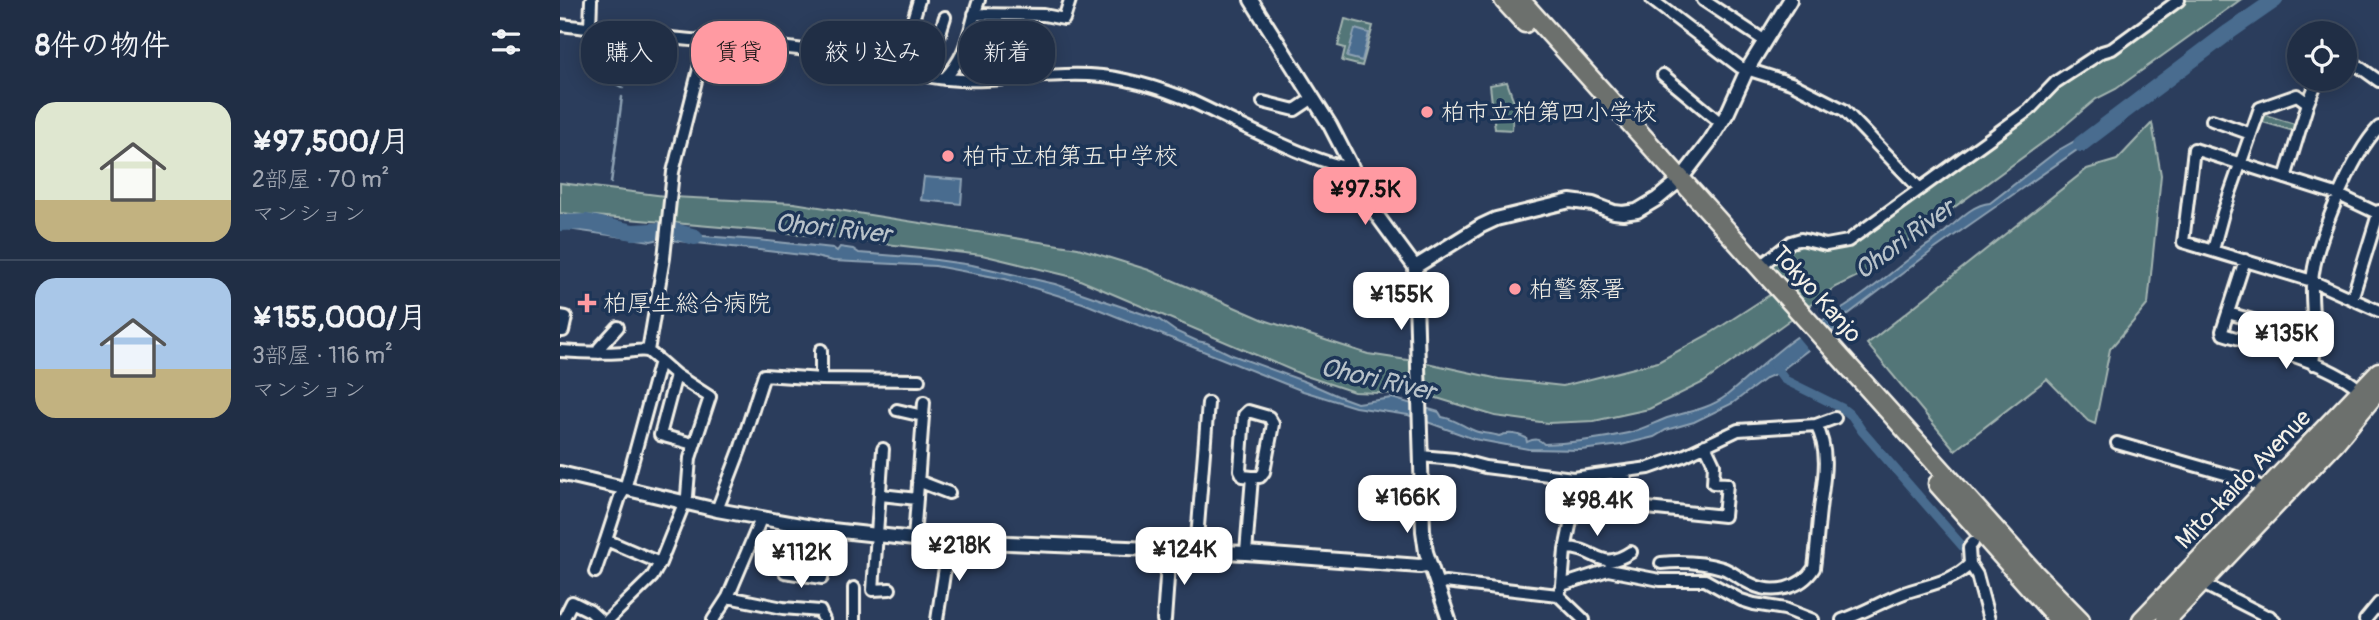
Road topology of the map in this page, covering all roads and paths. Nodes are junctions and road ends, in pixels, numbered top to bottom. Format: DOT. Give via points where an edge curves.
graph roads {
  1 [pos="592,0"];
  2 [pos="919,0"];
  3 [pos="979,0"];
  4 [pos="1070,0"];
  5 [pos="1251,0"];
  6 [pos="1504,0"];
  7 [pos="1520,0"];
  8 [pos="1652,0"];
  9 [pos="1703,0"];
  10 [pos="1790,0"];
  11 [pos="2179,0"];
  12 [pos="974,13"];
  13 [pos="945,17"];
  14 [pos="590,21"];
  15 [pos="913,21"];
  16 [pos="944,21"];
  17 [pos="560,25"];
  18 [pos="581,27"];
  19 [pos="1765,41"];
  20 [pos="2357,65"];
  21 [pos="1747,70"];
  22 [pos="1663,75"];
  23 [pos="945,78"];
  24 [pos="945,79"];
  25 [pos="2379,80"];
  26 [pos="695,84"];
  27 [pos="2313,91"];
  28 [pos="1313,98"];
  29 [pos="1263,102"];
  30 [pos="2308,103"];
  31 [pos="2212,120"];
  32 [pos="1721,123"];
  33 [pos="2379,127"];
  34 [pos="2251,134"];
  35 [pos="2240,164"];
  36 [pos="1352,166"];
  37 [pos="2285,178"];
  38 [pos="1676,183"];
  39 [pos="1919,188"];
  40 [pos="2339,195"];
  41 [pos="2379,213"];
  42 [pos="2213,250"];
  43 [pos="2245,260"];
  44 [pos="1415,267"];
  45 [pos="1759,267"];
  46 [pos="2312,281"];
  47 [pos="2352,299"];
  48 [pos="2379,311"];
  49 [pos="2228,313"];
  50 [pos="560,316"];
  51 [pos="1795,316"];
  52 [pos="2256,321"];
  53 [pos="618,327"];
  54 [pos="560,331"];
  55 [pos="821,350"];
  56 [pos="648,351"];
  57 [pos="560,353"];
  58 [pos="599,353"];
  59 [pos="1831,354"];
  60 [pos="660,361"];
  61 [pos="2313,364"];
  62 [pos="2379,372"];
  63 [pos="676,376"];
  64 [pos="821,379"];
  65 [pos="919,380"];
  66 [pos="2379,387"];
  67 [pos="2361,391"];
  68 [pos="924,402"];
  69 [pos="1208,403"];
  70 [pos="897,410"];
  71 [pos="923,416"];
  72 [pos="1835,418"];
  73 [pos="1816,425"];
  74 [pos="2117,443"];
  75 [pos="694,444"];
  76 [pos="1705,445"];
  77 [pos="883,449"];
  78 [pos="1420,457"];
  79 [pos="560,473"];
  80 [pos="1621,473"];
  81 [pos="1252,477"];
  82 [pos="1573,478"];
  83 [pos="918,481"];
  84 [pos="2257,485"];
  85 [pos="625,489"];
  86 [pos="949,493"];
  87 [pos="881,495"];
  88 [pos="917,499"];
  89 [pos="684,503"];
  90 [pos="1614,508"];
  91 [pos="717,510"];
  92 [pos="761,519"];
  93 [pos="793,525"];
  94 [pos="830,530"];
  95 [pos="876,535"];
  96 [pos="914,539"];
  97 [pos="606,540"];
  98 [pos="949,541"];
  99 [pos="1973,543"];
  100 [pos="1566,548"];
  101 [pos="1169,550"];
  102 [pos="1196,551"];
  103 [pos="1631,552"];
  104 [pos="2213,552"];
  105 [pos="1246,553"];
  106 [pos="660,563"];
  107 [pos="1661,563"];
  108 [pos="1430,564"];
  109 [pos="1970,564"];
  110 [pos="595,572"];
  111 [pos="2202,583"];
  112 [pos="1437,584"];
  113 [pos="854,588"];
  114 [pos="890,589"];
  115 [pos="1560,590"];
  116 [pos="728,597"];
  117 [pos="2379,603"];
  118 [pos="2270,619"];
  119 [pos="563,620"];
  120 [pos="600,620"];
  121 [pos="608,620"];
  122 [pos="713,620"];
  123 [pos="824,620"];
  124 [pos="854,620"];
  125 [pos="937,620"];
  126 [pos="1164,620"];
  127 [pos="1449,620"];
  128 [pos="1584,620"];
  129 [pos="1813,620"];
  130 [pos="1842,620"];
  131 [pos="1989,620"];
  132 [pos="2059,620"];
  133 [pos="2080,620"];
  134 [pos="2130,620"];
  135 [pos="2142,620"];
  136 [pos="2154,620"];
  137 [pos="2166,620"];
  138 [pos="2365,620"];
  1 -- 14 [label="street"];
  2 -- 15 [label="street"];
  3 -- 12 [label="street"];
  4 -- 12 [label="street" via="1064,19"];
  5 -- 28 [label="street"];
  6 -- 38 [label="highway, Tokyo Kanjo"];
  7 -- 38 [label="highway, Tokyo Kanjo"];
  8 -- 21 [label="street" via="1730,62"];
  9 -- 19 [label="street"];
  10 -- 19 [label="street"];
  11 -- 39 [label="street" via="2112,49 2056,82 2029,110"];
  12 -- 23 [label="street" via="965,49"];
  13 -- 16 [label="street"];
  17 -- 18 [label="street"];
  19 -- 21 [label="street"];
  20 -- 25 [label="street"];
  21 -- 32 [label="street"];
  21 -- 39 [label="street" via="1791,83 1844,110"];
  22 -- 32 [label="street"];
  24 -- 36 [label="street" via="1084,74 1126,80 1180,97 1325,161"];
  26 -- 56 [label="street" via="673,173"];
  27 -- 30 [label="street"];
  28 -- 29 [label="street" via="1295,110"];
  28 -- 36 [label="street"];
  30 -- 34 [label="street" via="2297,95 2260,108"];
  30 -- 37 [label="street"];
  31 -- 34 [label="street"];
  32 -- 38 [label="street"];
  33 -- 40 [label="street" via="2354,162"];
  34 -- 35 [label="street"];
  35 -- 37 [label="street"];
  35 -- 42 [label="street"];
  35 -- 42 [label="street" via="2194,149 2183,242"];
  36 -- 44 [label="street" via="1376,214"];
  37 -- 40 [label="street"];
  38 -- 44 [label="street" via="1637,211 1614,212 1570,201 1496,219"];
  38 -- 45 [label="highway, Tokyo Kanjo"];
  38 -- 51 [label="highway, Tokyo Kanjo"];
  39 -- 45 [label="street" via="1848,241 1826,246 1801,239"];
  40 -- 41 [label="street"];
  40 -- 46 [label="street"];
  41 -- 47 [label="street"];
  42 -- 43 [label="street"];
  43 -- 46 [label="street"];
  43 -- 49 [label="street"];
  44 -- 78 [label="street"];
  45 -- 51 [label="highway, Tokyo Kanjo"];
  46 -- 47 [label="street"];
  46 -- 61 [label="street"];
  47 -- 48 [label="street"];
  49 -- 52 [label="street"];
  49 -- 61 [label="street" via="2223,334"];
  50 -- 54 [label="street" via="566,317"];
  51 -- 59 [label="highway, Tokyo Kanjo"];
  53 -- 58 [label="street"];
  55 -- 64 [label="street"];
  56 -- 58 [label="street"];
  56 -- 60 [label="street"];
  57 -- 58 [label="street"];
  59 -- 132 [label="highway, Tokyo Kanjo"];
  59 -- 133 [label="highway, Tokyo Kanjo"];
  60 -- 63 [label="street"];
  60 -- 85 [label="street"];
  61 -- 67 [label="street"];
  62 -- 67 [label="highway, Mito-kaido Avenue"];
  63 -- 75 [label="street" via="710,397"];
  63 -- 75 [label="street" via="660,435"];
  64 -- 65 [label="street"];
  64 -- 91 [label="street" via="764,375"];
  66 -- 104 [label="highway, Mito-kaido Avenue"];
  66 -- 111 [label="highway" via="2327,450"];
  67 -- 84 [label="highway" via="2326,416"];
  67 -- 104 [label="highway, Mito-kaido Avenue"];
  68 -- 71 [label="street"];
  69 -- 102 [label="street"];
  70 -- 71 [label="street"];
  71 -- 83 [label="street"];
  72 -- 73 [label="street"];
  73 -- 76 [label="street" via="1738,430"];
  73 -- 107 [label="street" via="1825,453 1824,485 1814,568 1807,580 1787,589 1762,587 1702,563"];
  74 -- 84 [label="street"];
  75 -- 89 [label="street"];
  76 -- 80 [label="street" via="1649,468"];
  76 -- 80 [label="street" via="1714,464 1713,483 1727,484 1724,516 1628,506"];
  77 -- 87 [label="street"];
  78 -- 82 [label="street"];
  78 -- 108 [label="street" via="1423,531"];
  79 -- 85 [label="street"];
  80 -- 82 [label="street"];
  80 -- 90 [label="street"];
  81 -- 81 [label="street" via="1243,476 1240,470 1248,411 1269,417 1273,424 1264,472"];
  81 -- 105 [label="street"];
  82 -- 100 [label="street"];
  83 -- 86 [label="street"];
  83 -- 88 [label="street"];
  84 -- 134 [label="highway"];
  85 -- 89 [label="street"];
  85 -- 97 [label="street"];
  87 -- 88 [label="street"];
  87 -- 95 [label="street"];
  88 -- 96 [label="street"];
  89 -- 91 [label="street"];
  89 -- 106 [label="street"];
  91 -- 92 [label="street"];
  92 -- 93 [label="street"];
  92 -- 116 [label="street"];
  93 -- 94 [label="street"];
  93 -- 94 [label="street" via="785,572 822,578"];
  94 -- 95 [label="street"];
  95 -- 96 [label="street"];
  95 -- 114 [label="street" via="873,590"];
  96 -- 98 [label="street"];
  97 -- 106 [label="street"];
  97 -- 110 [label="street"];
  98 -- 101 [label="street"];
  98 -- 125 [label="street"];
  99 -- 109 [label="street"];
  100 -- 103 [label="street" via="1587,551 1606,561"];
  100 -- 115 [label="street"];
  101 -- 102 [label="street"];
  101 -- 126 [label="street"];
  102 -- 105 [label="street"];
  104 -- 135 [label="highway, Mito-kaido Avenue"];
  104 -- 136 [label="highway, Mito-kaido Avenue"];
  105 -- 108 [label="street"];
  106 -- 121 [label="street" via="652,577"];
  108 -- 112 [label="street"];
  109 -- 130 [label="street" via="1935,584"];
  109 -- 131 [label="street"];
  111 -- 118 [label="street"];
  111 -- 137 [label="highway"];
  112 -- 115 [label="street"];
  112 -- 127 [label="street"];
  113 -- 124 [label="street"];
  115 -- 128 [label="street"];
  115 -- 129 [label="street" via="1608,570 1660,580 1705,580 1741,600"];
  116 -- 122 [label="street"];
  116 -- 123 [label="street" via="820,611"];
  117 -- 138 [label="street"];
  119 -- 120 [label="street" via="572,602"];
}
